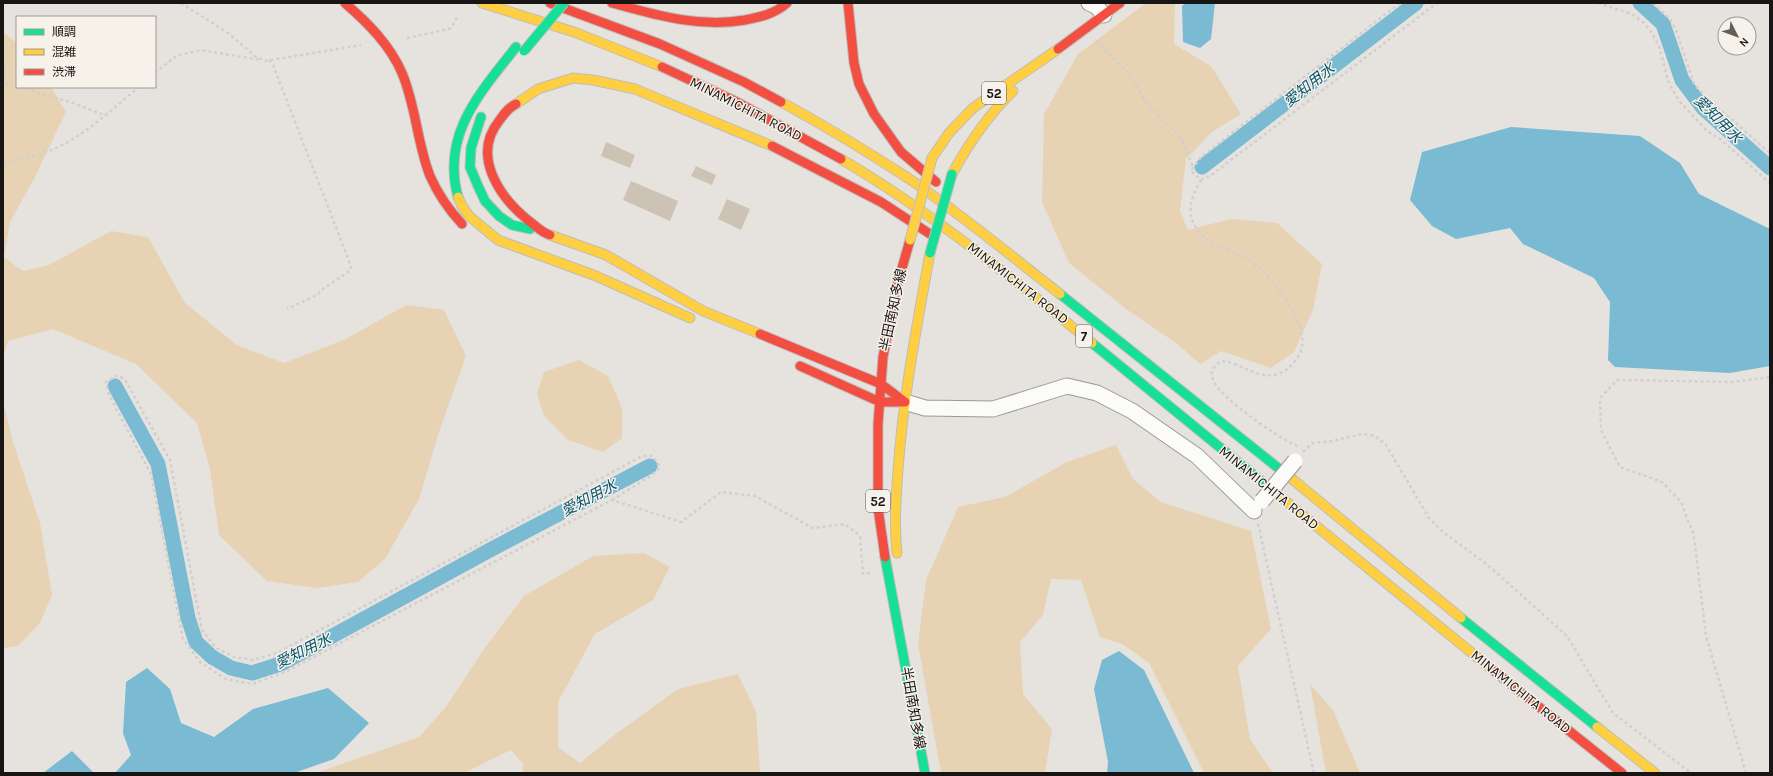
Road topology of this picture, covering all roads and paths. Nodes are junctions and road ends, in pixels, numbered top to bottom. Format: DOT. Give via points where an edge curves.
graph roads {
  1 [pos="181,3"];
  2 [pos="345,3"];
  3 [pos="482,3"];
  4 [pos="551,3"];
  5 [pos="564,3"];
  6 [pos="612,3"];
  7 [pos="787,3"];
  8 [pos="848,3"];
  9 [pos="1089,3"];
  10 [pos="1120,3"];
  11 [pos="1400,3"];
  12 [pos="1437,3"];
  13 [pos="1598,3"];
  14 [pos="1653,3"];
  15 [pos="458,15"];
  16 [pos="1104,15"];
  17 [pos="1087,28"];
  18 [pos="407,38"];
  19 [pos="1068,42"];
  20 [pos="361,45"];
  21 [pos="3,46"];
  22 [pos="520,49"];
  23 [pos="269,60"];
  24 [pos="265,61"];
  25 [pos="156,72"];
  26 [pos="16,86"];
  27 [pos="23,88"];
  28 [pos="138,88"];
  29 [pos="104,116"];
  30 [pos="1770,154"];
  31 [pos="3,162"];
  32 [pos="1193,167"];
  33 [pos="1201,180"];
  34 [pos="1770,182"];
  35 [pos="954,197"];
  36 [pos="466,230"];
  37 [pos="546,234"];
  38 [pos="944,243"];
  39 [pos="500,250"];
  40 [pos="536,254"];
  41 [pos="970,260"];
  42 [pos="990,260"];
  43 [pos="287,309"];
  44 [pos="698,321"];
  45 [pos="1128,337"];
  46 [pos="1132,350"];
  47 [pos="793,363"];
  48 [pos="1770,377"];
  49 [pos="881,384"];
  50 [pos="880,402"];
  51 [pos="905,402"];
  52 [pos="1300,456"];
  53 [pos="612,500"];
  54 [pos="1258,506"];
  55 [pos="898,560"];
  56 [pos="887,573"];
  57 [pos="904,608"];
  58 [pos="901,643"];
  59 [pos="925,773"];
  60 [pos="1314,773"];
  61 [pos="1622,773"];
  62 [pos="1654,773"];
  63 [pos="1691,773"];
  64 [pos="1746,773"];
  1 -- 24 [label="path" via="228,33 255,56"];
  2 -- 36 [label="main road" via="369,24 390,50 402,73 428,168 441,197"];
  3 -- 42 [label="main road, MINAMICHITA ROAD / 7" via="581,35 653,62 735,101 816,144 885,185"];
  4 -- 22 [label="main road"];
  4 -- 46 [label="main road, MINAMICHITA ROAD / 7" via="660,44 744,82 833,130 909,179 971,224"];
  5 -- 22 [label="main road, bridge"];
  6 -- 7 [label="main road" via="684,22 706,24 728,24 763,17"];
  8 -- 35 [label="main road" via="858,84 874,114 901,152"];
  9 -- 16 [label="street" via="1096,6"];
  10 -- 16 [label="main road, 半田南知多線 / 52"];
  11 -- 32 [label="path" via="1201,157"];
  12 -- 33 [label="path" via="1210,176"];
  13 -- 34 [label="path" via="1632,14 1644,23 1659,46 1669,84 1680,102 1707,131"];
  14 -- 30 [label="path" via="1670,19 1676,30 1694,84"];
  15 -- 18 [label="path" via="449,29"];
  16 -- 17 [label="main road, 半田南知多線 / 52"];
  17 -- 19 [label="main road, 半田南知多線 / 52"];
  17 -- 32 [label="path" via="1129,74 1154,111 1180,138"];
  19 -- 49 [label="main road, 半田南知多線 / 52, bridge" via="973,108 949,134 932,158 896,289"];
  19 -- 51 [label="main road, 半田南知多線 / 52, bridge" via="1010,94 965,150 952,174 930,253 909,366"];
  20 -- 23 [label="path"];
  21 -- 26 [label="path" via="5,81"];
  22 -- 37 [label="main road" via="486,102 471,148 470,168 485,201 499,216 512,225"];
  22 -- 40 [label="main road" via="476,100 463,120 453,152 453,173 459,199 466,212 484,230 498,240"];
  23 -- 24 [label="path"];
  23 -- 43 [label="path" via="276,72 351,266 351,270 323,288 317,295"];
  24 -- 25 [label="path" via="201,50 176,56"];
  27 -- 29 [label="path" via="73,103"];
  28 -- 29 [label="path"];
  29 -- 31 [label="path" via="51,150"];
  32 -- 33 [label="path" via="1190,171"];
  33 -- 52 [label="path" via="1191,204 1191,215 1195,225 1214,245 1247,259 1270,280 1296,316 1303,342 1296,360 1282,373 1260,375 1235,363 1222,361 1212,369 1213,381 1221,392 1254,420 1287,442"];
  37 -- 38 [label="main road" via="520,214 505,198 496,184 488,161 487,145 494,127 509,108 538,89 573,78 635,89 764,141 881,202"];
  37 -- 49 [label="main road" via="606,255 703,310"];
  39 -- 40 [label="main road"];
  40 -- 44 [label="main road" via="596,276"];
  41 -- 42 [label="main road"];
  42 -- 61 [label="main road, MINAMICHITA ROAD / 7"];
  45 -- 46 [label="main road"];
  46 -- 62 [label="main road, MINAMICHITA ROAD / 7"];
  47 -- 50 [label="main road"];
  48 -- 64 [label="path" via="1733,382 1617,380 1600,398 1601,430 1620,467 1662,482 1680,502 1694,536 1706,636"];
  49 -- 50 [label="main road, 半田南知多線 / 52"];
  49 -- 51 [label="main road"];
  50 -- 51 [label="main road"];
  50 -- 56 [label="main road, 半田南知多線 / 52" via="878,508"];
  51 -- 54 [label="street" via="925,408 993,409 1066,386 1097,392 1132,411 1197,456"];
  51 -- 55 [label="main road, 半田南知多線 / 52" via="899,446 895,537"];
  52 -- 54 [label="street, bridge"];
  52 -- 63 [label="path" via="1312,443 1363,434 1380,439 1429,518 1443,532 1489,566 1567,636 1613,713"];
  53 -- 53 [label="path" via="652,475 660,467 653,456 642,456 279,652 253,660 234,657 216,648 202,630 170,460 126,380 118,374 106,382 109,395 152,474 182,639 200,662 226,679 252,684 285,672"];
  53 -- 56 [label="path" via="681,522 721,492 756,496 813,528 845,524 860,536 863,574"];
  54 -- 60 [label="path" via="1263,541"];
  56 -- 58 [label="main road, 半田南知多線 / 52"];
  57 -- 58 [label="main road, 半田南知多線 / 52"];
  58 -- 59 [label="main road, 半田南知多線 / 52"];
}
